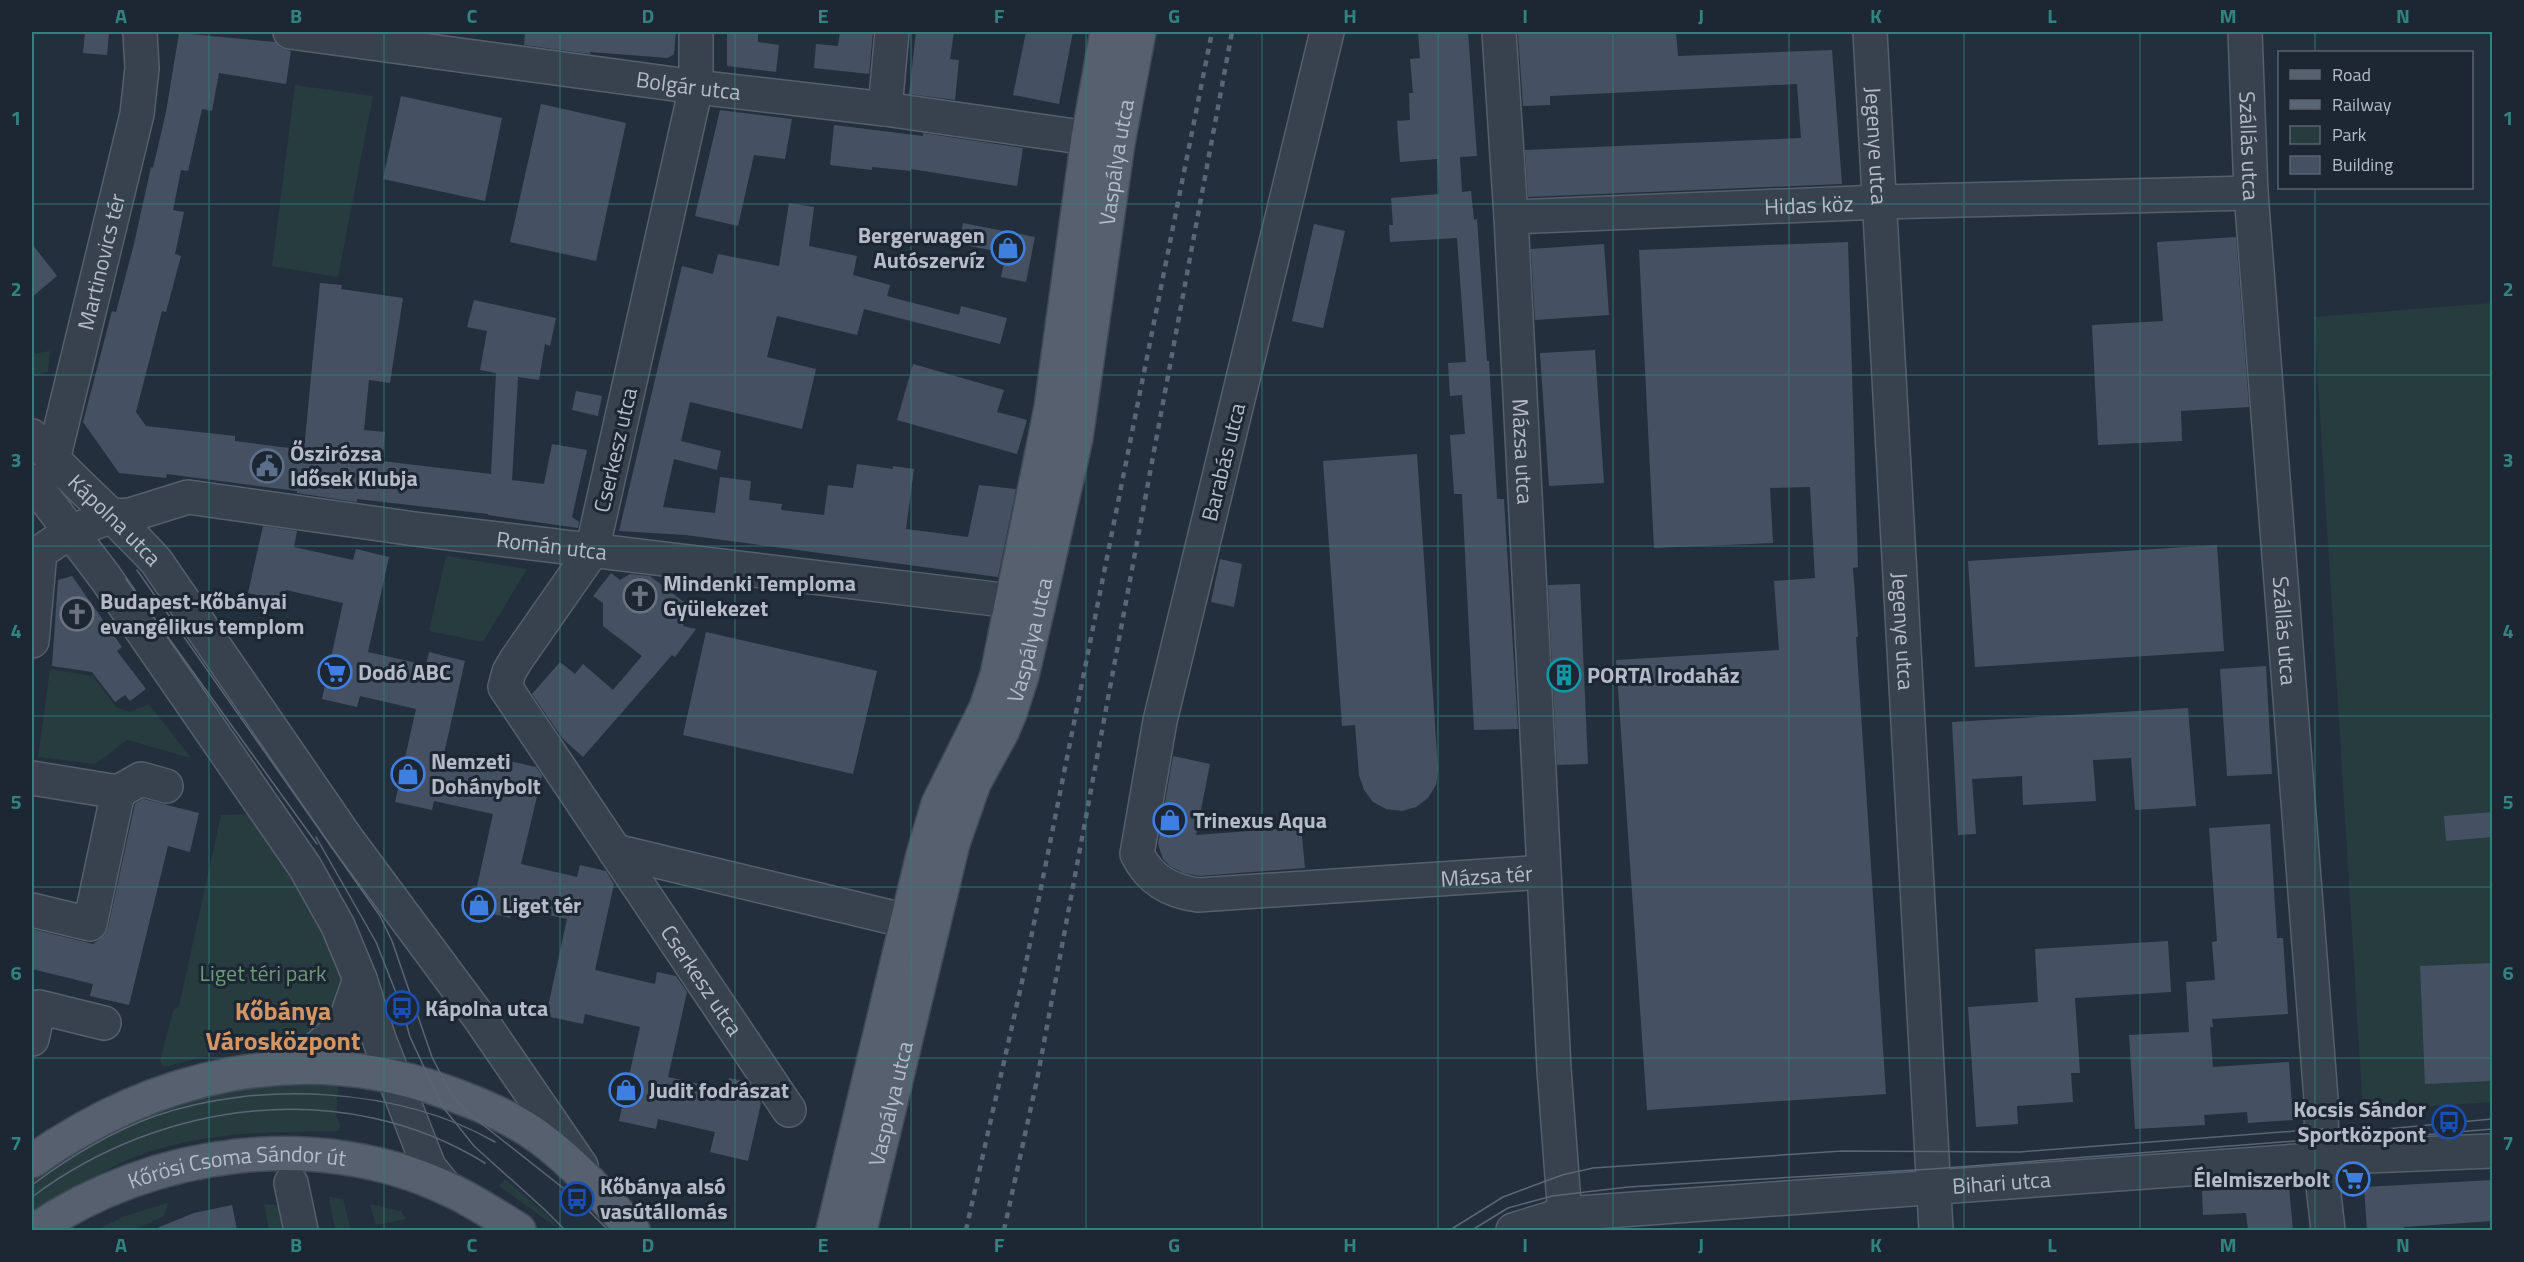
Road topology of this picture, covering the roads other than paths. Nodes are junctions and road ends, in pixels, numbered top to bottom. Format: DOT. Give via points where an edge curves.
graph roads {
  1 [pos="140,32"];
  2 [pos="290,32"];
  3 [pos="696,32"];
  4 [pos="892,32"];
  5 [pos="1107,32"];
  6 [pos="1139,32"];
  7 [pos="1327,32"];
  8 [pos="1499,32"];
  9 [pos="1870,32"];
  10 [pos="2245,32"];
  11 [pos="696,87"];
  12 [pos="885,109"];
  13 [pos="1103,140"];
  14 [pos="2251,193"];
  15 [pos="1881,202"];
  16 [pos="1511,217"];
  17 [pos="32,436"];
  18 [pos="42,471"];
  19 [pos="112,516"];
  20 [pos="70,532"];
  21 [pos="36,551"];
  22 [pos="592,551"];
  23 [pos="1024,604"];
  24 [pos="32,641"];
  25 [pos="32,778"];
  26 [pos="166,786"];
  27 [pos="118,792"];
  28 [pos="615,851"];
  29 [pos="1544,872"];
  30 [pos="1163,883"];
  31 [pos="32,910"];
  32 [pos="907,921"];
  33 [pos="360,979"];
  34 [pos="900,1006"];
  35 [pos="104,1023"];
  36 [pos="32,1039"];
  37 [pos="296,1067"];
  38 [pos="393,1076"];
  39 [pos="789,1110"];
  40 [pos="2493,1151"];
  41 [pos="32,1161"];
  42 [pos="2321,1161"];
  43 [pos="291,1183"];
  44 [pos="1933,1186"];
  45 [pos="446,1188"];
  46 [pos="596,1188"];
  47 [pos="1566,1222"];
  48 [pos="35,1230"];
  49 [pos="301,1230"];
  50 [pos="519,1230"];
  51 [pos="633,1230"];
  52 [pos="833,1230"];
  53 [pos="860,1230"];
  54 [pos="1513,1230"];
  55 [pos="1936,1230"];
  56 [pos="2328,1230"];
  1 -- 18 [label="street, Martinovics tér" via="142,68 136,114"];
  2 -- 11 [label="street, Bolgár utca"];
  3 -- 11 [label="street, Cserkesz utca"];
  4 -- 12 [label="street"];
  5 -- 13 [label="main road, Vaspálya utca"];
  6 -- 13 [label="main road, Vaspálya utca"];
  7 -- 30 [label="street, Barabás utca" via="1160,722 1137,854 1145,871"];
  8 -- 16 [label="street, Mázsa utca"];
  9 -- 15 [label="street, Jegenye utca"];
  10 -- 14 [label="street, Szállás utca"];
  11 -- 12 [label="street, Bolgár utca"];
  11 -- 22 [label="street, Cserkesz utca"];
  12 -- 13 [label="street, Bolgár utca"];
  13 -- 23 [label="main road, Vaspálya utca" via="1086,260 1051,408"];
  14 -- 15 [label="street, Hidas köz"];
  14 -- 42 [label="street, Szállás utca" via="2321,1099"];
  15 -- 16 [label="street, Hidas köz"];
  15 -- 44 [label="street, Jegenye utca"];
  16 -- 29 [label="street, Mázsa utca"];
  17 -- 18 [label="street"];
  18 -- 19 [label="street, Kápolna utca"];
  18 -- 20 [label="street, Kápolna utca"];
  19 -- 20 [label="street, Román utca"];
  19 -- 22 [label="street, Román utca" via="188,497"];
  19 -- 46 [label="street, Kápolna utca" via="156,561 346,839 479,1017"];
  20 -- 21 [label="street, Román utca"];
  20 -- 33 [label="street, Kápolna utca" via="305,867 338,926"];
  21 -- 24 [label="street"];
  22 -- 23 [label="street, Román utca"];
  22 -- 28 [label="street, Cserkesz utca" via="516,660 504,687"];
  23 -- 32 [label="main road, Vaspálya utca" via="986,708 938,804"];
  23 -- 34 [label="main road, Vaspálya utca" via="1022,676 1002,732 974,783"];
  25 -- 27 [label="street"];
  26 -- 27 [label="street" via="141,779"];
  27 -- 31 [label="street" via="90,924"];
  28 -- 32 [label="street"];
  28 -- 39 [label="street, Cserkesz utca"];
  29 -- 30 [label="street, Mázsa tér" via="1198,895 1179,893"];
  29 -- 47 [label="street, Mázsa tér"];
  32 -- 34 [label="main road, Vaspálya utca"];
  33 -- 37 [label="street" via="340,1028"];
  33 -- 38 [label="street, Kápolna utca"];
  34 -- 52 [label="main road, Vaspálya utca"];
  34 -- 53 [label="main road, Vaspálya utca"];
  35 -- 36 [label="street" via="39,1007"];
  37 -- 38 [label="main road" via="355,1069"];
  37 -- 41 [label="main road" via="242,1072 153,1095 94,1123"];
  38 -- 45 [label="street, Kápolna utca" via="429,1167"];
  38 -- 46 [label="main road" via="452,1094 511,1119 539,1137"];
  40 -- 42 [label="street, Bihari utca"];
  42 -- 44 [label="street, Bihari utca"];
  42 -- 56 [label="street, Szállás utca"];
  43 -- 49 [label="street"];
  44 -- 47 [label="street, Bihari utca"];
  44 -- 55 [label="street, Jegenye utca"];
  45 -- 48 [label="main road, Kőrösi Csoma Sándor út" via="398,1170 348,1158 277,1153 231,1156 138,1179 68,1210"];
  45 -- 50 [label="main road, Kápolna utca"];
  46 -- 51 [label="main road, Kápolna utca"];
  47 -- 54 [label="street, Bihari utca"];
}
